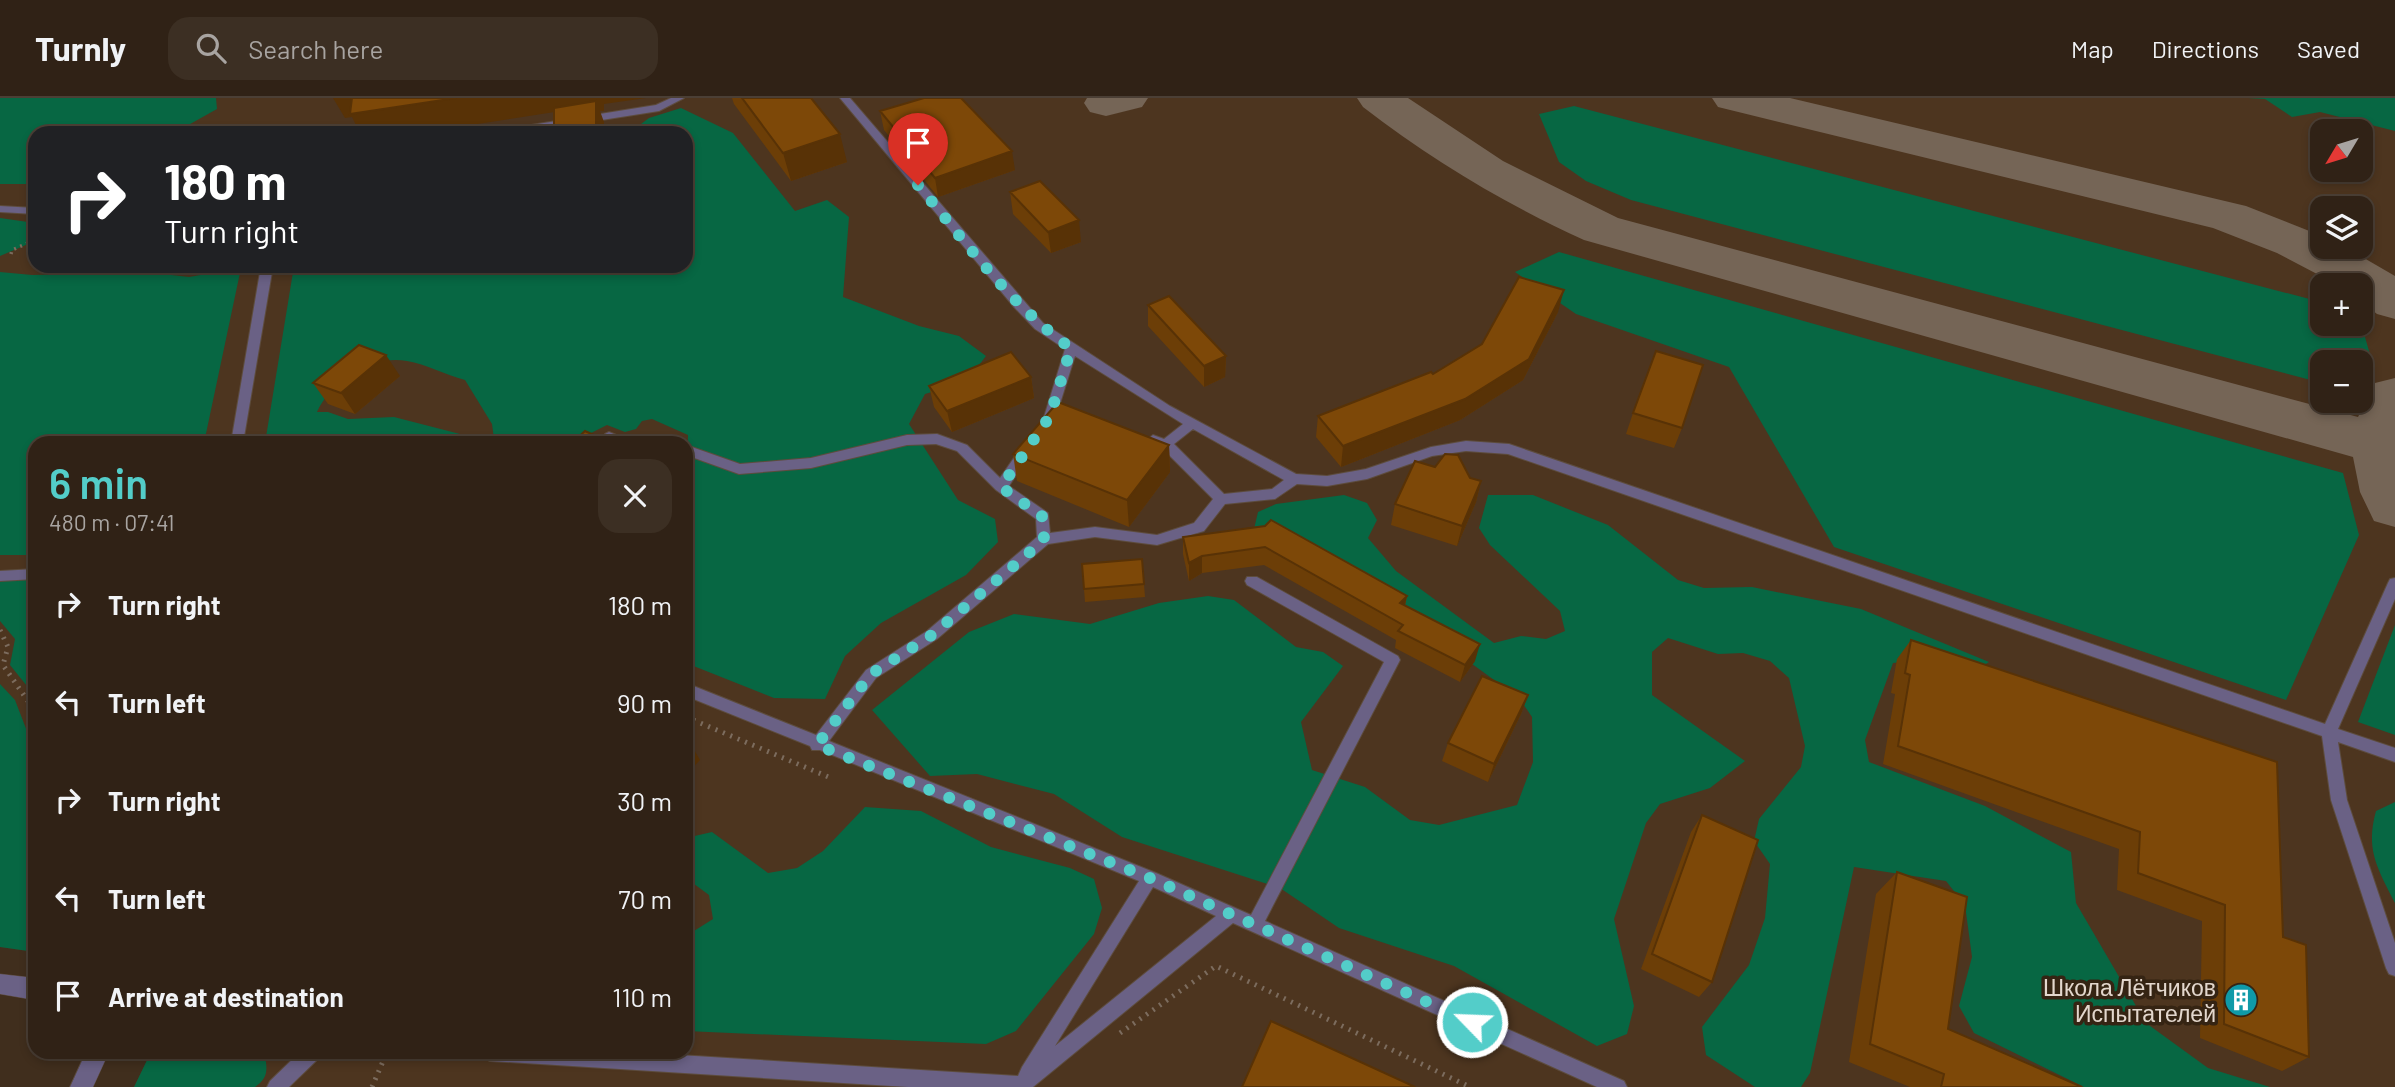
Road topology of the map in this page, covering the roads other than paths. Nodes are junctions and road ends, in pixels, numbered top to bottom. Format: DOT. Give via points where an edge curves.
graph roads {
  1 [pos="679,98"];
  2 [pos="845,98"];
  3 [pos="545,126"];
  4 [pos="0,209"];
  5 [pos="28,211"];
  6 [pos="266,273"];
  7 [pos="1071,348"];
  8 [pos="1076,422"];
  9 [pos="1191,425"];
  10 [pos="1043,427"];
  11 [pos="238,436"];
  12 [pos="1141,438"];
  13 [pos="1167,444"];
  14 [pos="693,453"];
  15 [pos="1294,479"];
  16 [pos="1001,487"];
  17 [pos="1221,499"];
  18 [pos="1044,540"];
  19 [pos="28,574"];
  20 [pos="0,576"];
  21 [pos="1252,581"];
  22 [pos="2395,583"];
  23 [pos="693,692"];
  24 [pos="2329,733"];
  25 [pos="817,745"];
  26 [pos="2395,755"];
  27 [pos="1150,878"];
  28 [pos="1230,915"];
  29 [pos="1254,926"];
  30 [pos="2395,968"];
  31 [pos="0,984"];
  32 [pos="28,988"];
  33 [pos="95,1059"];
  34 [pos="306,1059"];
  35 [pos="600,1059"];
  36 [pos="1024,1086"];
  37 [pos="81,1087"];
  38 [pos="276,1087"];
  39 [pos="1618,1087"];
  1 -- 3 [label="lane" via="659,108"];
  2 -- 7 [label="lane" via="1018,304 1039,326"];
  4 -- 5 [label="lane"];
  6 -- 11 [label="lane"];
  7 -- 9 [label="lane"];
  7 -- 10 [label="lane"];
  8 -- 10 [label="lane"];
  9 -- 13 [label="lane"];
  9 -- 15 [label="lane"];
  10 -- 16 [label="lane"];
  12 -- 13 [label="lane"];
  13 -- 17 [label="lane"];
  14 -- 16 [label="lane" via="738,469 811,463 907,440 937,439 962,448"];
  15 -- 17 [label="lane" via="1275,494"];
  15 -- 24 [label="lane" via="1327,481 1367,474 1466,446 1508,449"];
  16 -- 18 [label="lane" via="1043,517"];
  17 -- 18 [label="lane" via="1199,527 1157,540 1095,532"];
  18 -- 25 [label="lane" via="932,635 871,674"];
  19 -- 20 [label="lane"];
  21 -- 29 [label="lane" via="1393,660"];
  22 -- 24 [label="lane"];
  23 -- 25 [label="lane"];
  24 -- 26 [label="lane"];
  24 -- 30 [label="lane" via="2339,800"];
  25 -- 27 [label="lane"];
  27 -- 28 [label="lane"];
  27 -- 36 [label="lane"];
  28 -- 29 [label="lane"];
  28 -- 36 [label="lane"];
  29 -- 39 [label="lane"];
  31 -- 32 [label="street"];
  33 -- 37 [label="street"];
  34 -- 38 [label="lane"];
  35 -- 36 [label="lane"];
}
